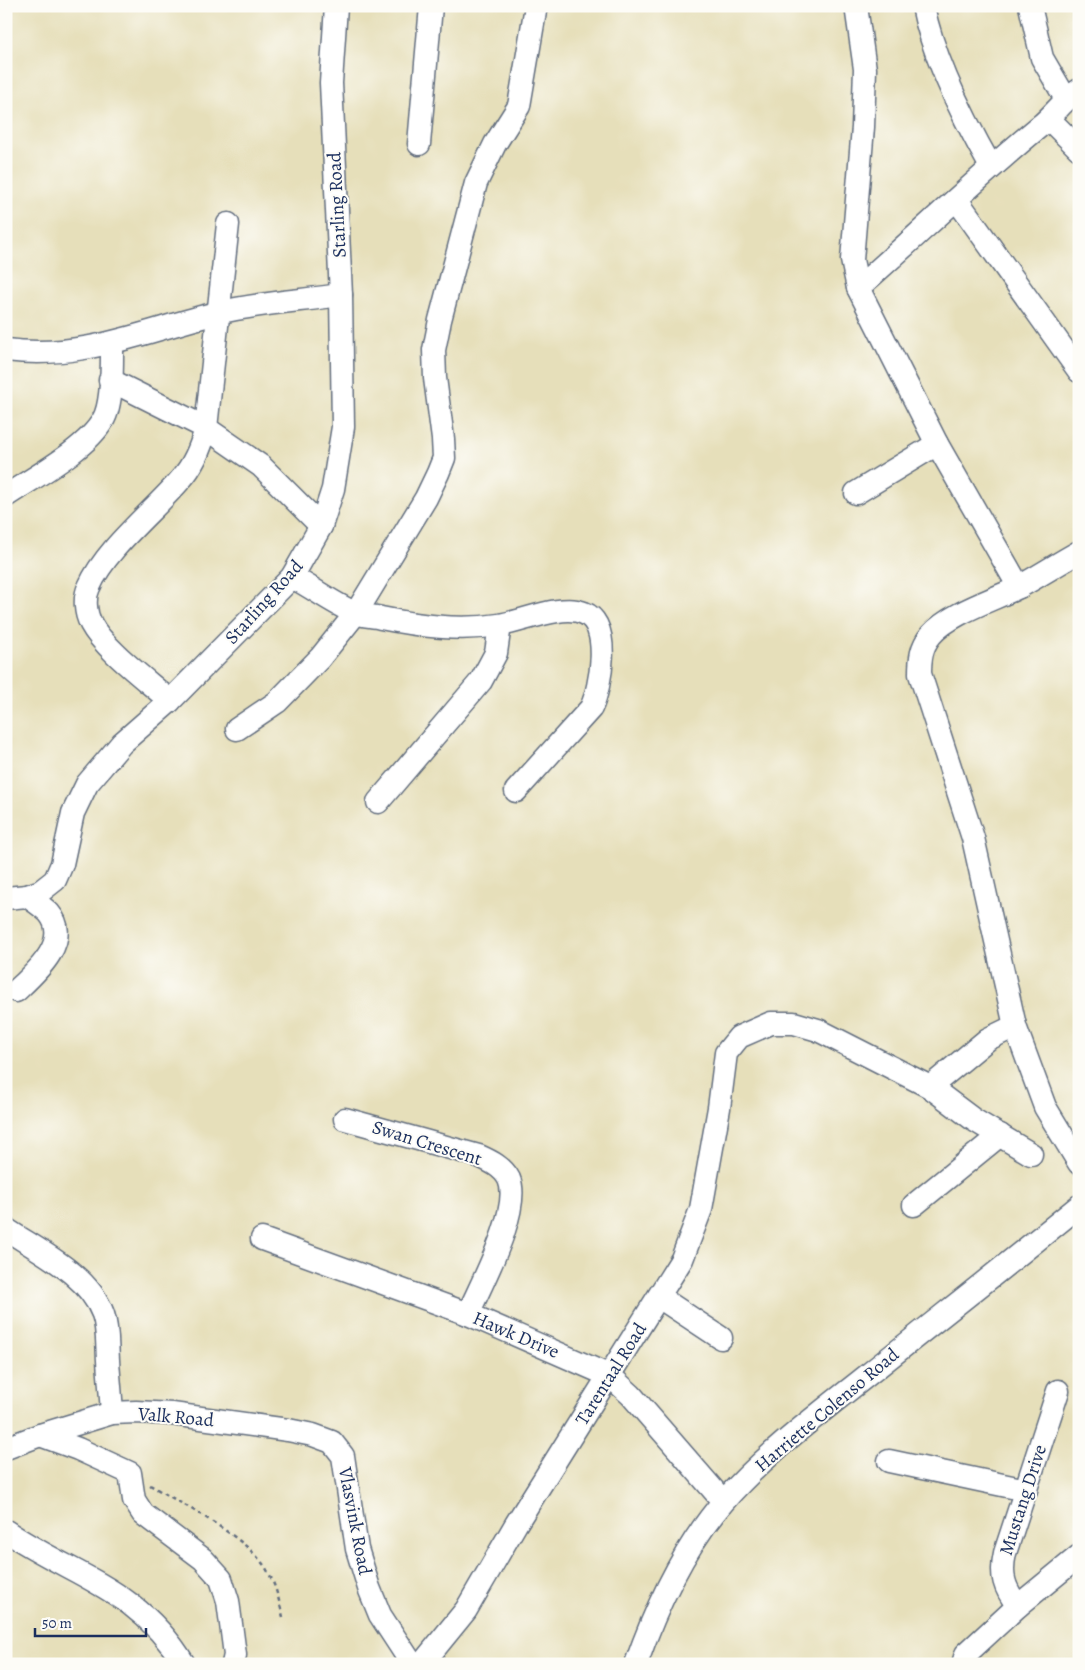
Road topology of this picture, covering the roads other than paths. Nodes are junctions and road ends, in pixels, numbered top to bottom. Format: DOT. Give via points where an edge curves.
graph roads {
  1 [pos="336,6"];
  2 [pos="431,6"];
  3 [pos="536,6"];
  4 [pos="856,6"];
  5 [pos="923,6"];
  6 [pos="1030,6"];
  7 [pos="1072,94"];
  8 [pos="1049,119"];
  9 [pos="419,144"];
  10 [pos="1079,149"];
  11 [pos="991,166"];
  12 [pos="957,200"];
  13 [pos="228,224"];
  14 [pos="858,288"];
  15 [pos="341,295"];
  16 [pos="219,312"];
  17 [pos="112,344"];
  18 [pos="6,350"];
  19 [pos="1079,370"];
  20 [pos="110,380"];
  21 [pos="206,428"];
  22 [pos="937,444"];
  23 [pos="856,493"];
  24 [pos="6,496"];
  25 [pos="321,526"];
  26 [pos="1079,552"];
  27 [pos="292,577"];
  28 [pos="1018,587"];
  29 [pos="356,613"];
  30 [pos="500,625"];
  31 [pos="170,701"];
  32 [pos="238,729"];
  33 [pos="516,791"];
  34 [pos="378,802"];
  35 [pos="17,897"];
  36 [pos="16,991"];
  37 [pos="1016,1026"];
  38 [pos="930,1087"];
  39 [pos="345,1119"];
  40 [pos="1000,1135"];
  41 [pos="1031,1154"];
  42 [pos="1079,1162"];
  43 [pos="914,1205"];
  44 [pos="1079,1206"];
  45 [pos="6,1229"];
  46 [pos="262,1238"];
  47 [pos="659,1297"];
  48 [pos="468,1314"];
  49 [pos="721,1338"];
  50 [pos="610,1376"];
  51 [pos="1058,1391"];
  52 [pos="112,1413"];
  53 [pos="40,1435"];
  54 [pos="6,1448"];
  55 [pos="343,1456"];
  56 [pos="889,1461"];
  57 [pos="1026,1490"];
  58 [pos="723,1501"];
  59 [pos="6,1531"];
  60 [pos="1079,1556"];
  61 [pos="1018,1606"];
  62 [pos="184,1664"];
  63 [pos="233,1664"];
  64 [pos="412,1664"];
  65 [pos="422,1664"];
  66 [pos="636,1664"];
  67 [pos="963,1664"];
  1 -- 15 [label="street, Starling Road" via="331,83"];
  2 -- 9 [label="street"];
  3 -- 29 [label="street" via="520,106 495,144 476,183 440,320 434,350 444,458 426,498"];
  4 -- 14 [label="street" via="865,69 852,260"];
  5 -- 11 [label="street" via="966,122"];
  6 -- 7 [label="street" via="1042,58"];
  7 -- 8 [label="street"];
  8 -- 10 [label="street"];
  8 -- 11 [label="street"];
  11 -- 12 [label="street"];
  12 -- 14 [label="street"];
  12 -- 19 [label="street"];
  13 -- 16 [label="street"];
  14 -- 22 [label="street"];
  15 -- 16 [label="street"];
  15 -- 25 [label="street, Starling Road" via="343,427 333,489"];
  16 -- 17 [label="street"];
  16 -- 21 [label="street"];
  17 -- 18 [label="street" via="52,354"];
  17 -- 20 [label="street"];
  20 -- 21 [label="street"];
  20 -- 24 [label="street" via="104,420 72,452"];
  21 -- 25 [label="street" via="261,466"];
  21 -- 31 [label="street" via="197,457 182,478 104,562 89,587 86,606 91,624 108,645"];
  22 -- 23 [label="street"];
  22 -- 28 [label="street"];
  25 -- 27 [label="street, Starling Road"];
  26 -- 28 [label="street"];
  27 -- 29 [label="street"];
  27 -- 31 [label="street, Starling Road"];
  28 -- 37 [label="street" via="952,619 932,633 920,658 920,674 973,838"];
  29 -- 30 [label="street" via="458,629"];
  29 -- 32 [label="street" via="320,658 277,702"];
  30 -- 33 [label="street" via="569,610 578,611 590,616 601,638 599,682 591,708"];
  30 -- 34 [label="street" via="496,653 481,681"];
  31 -- 35 [label="street, Starling Road" via="122,743 87,784 73,813 62,864 55,880 41,891"];
  35 -- 36 [label="street" via="49,914 56,925 52,953"];
  37 -- 38 [label="street" via="988,1039"];
  37 -- 42 [label="street" via="1045,1108"];
  38 -- 40 [label="street"];
  38 -- 47 [label="street, Tarentaal Road" via="818,1030 794,1023 771,1023 739,1037 726,1053 701,1209 682,1260"];
  39 -- 48 [label="street, Swan Crescent" via="479,1156 496,1164 508,1178 513,1196 509,1218"];
  40 -- 41 [label="street"];
  40 -- 43 [label="street"];
  44 -- 58 [label="street, Harriette Colenso Road" via="819,1414 772,1453"];
  45 -- 52 [label="street" via="58,1263 88,1288 98,1302 107,1333"];
  46 -- 48 [label="street, Hawk Drive"];
  47 -- 49 [label="street"];
  47 -- 50 [label="street, Tarentaal Road"];
  48 -- 50 [label="street, Hawk Drive"];
  50 -- 58 [label="street, Hawk Drive" via="631,1395"];
  50 -- 65 [label="street, Tarentaal Road" via="466,1610"];
  51 -- 57 [label="street, Mustang Drive"];
  52 -- 53 [label="street, Valk Road"];
  52 -- 55 [label="street, Valk Road" via="172,1414 313,1435 332,1442"];
  53 -- 54 [label="street, Valk Road"];
  53 -- 63 [label="street" via="130,1473 134,1500 143,1514 203,1559 221,1580 228,1601 235,1655"];
  55 -- 64 [label="street, Vlasvink Road" via="357,1549 369,1588 384,1621"];
  56 -- 57 [label="street"];
  57 -- 61 [label="street, Mustang Drive" via="1001,1571 1007,1592"];
  58 -- 66 [label="street, Harriette Colenso Road" via="674,1577"];
  59 -- 62 [label="street" via="136,1606 173,1646"];
  60 -- 61 [label="street"];
  61 -- 67 [label="street" via="966,1654"];
}
